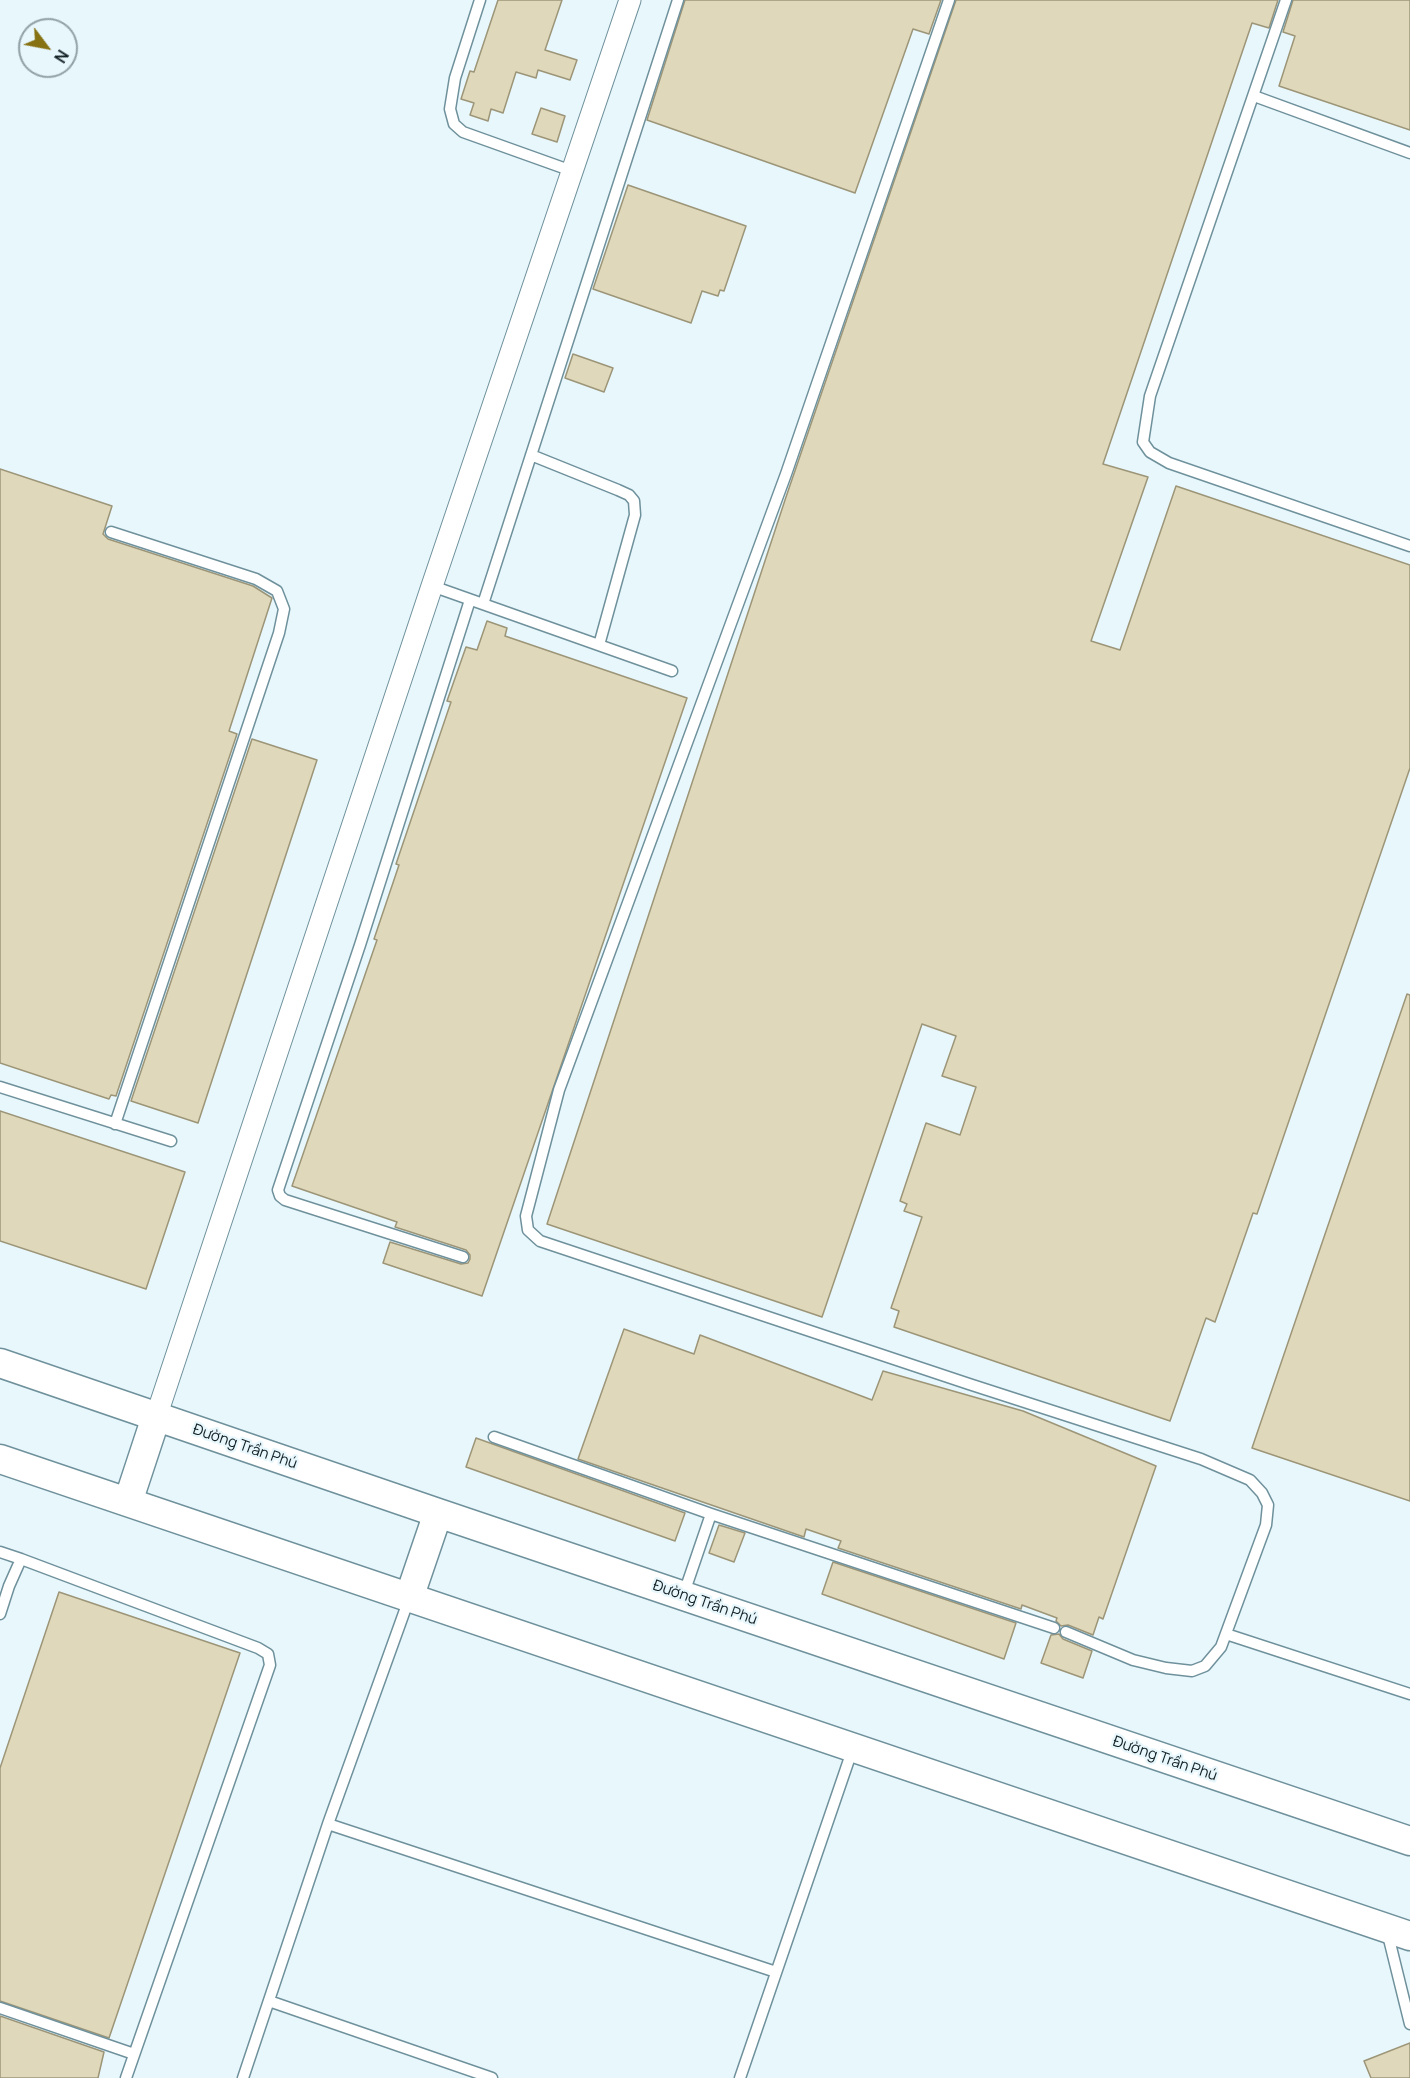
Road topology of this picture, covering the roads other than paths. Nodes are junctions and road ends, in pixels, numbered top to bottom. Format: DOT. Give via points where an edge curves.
graph roads {
  1 [pos="480,0"];
  2 [pos="630,0"];
  3 [pos="678,0"];
  4 [pos="949,0"];
  5 [pos="1286,0"];
  6 [pos="1254,96"];
  7 [pos="1410,153"];
  8 [pos="572,171"];
  9 [pos="531,456"];
  10 [pos="111,532"];
  11 [pos="1410,546"];
  12 [pos="432,586"];
  13 [pos="470,600"];
  14 [pos="483,604"];
  15 [pos="599,645"];
  16 [pos="672,670"];
  17 [pos="0,1087"];
  18 [pos="115,1124"];
  19 [pos="171,1141"];
  20 [pos="463,1257"];
  21 [pos="0,1363"];
  22 [pos="156,1417"];
  23 [pos="494,1437"];
  24 [pos="0,1459"];
  25 [pos="128,1502"];
  26 [pos="438,1514"];
  27 [pos="711,1514"];
  28 [pos="0,1552"];
  29 [pos="21,1559"];
  30 [pos="683,1596"];
  31 [pos="409,1598"];
  32 [pos="0,1614"];
  33 [pos="1054,1628"];
  34 [pos="1066,1632"];
  35 [pos="1226,1634"];
  36 [pos="1410,1694"];
  37 [pos="853,1748"];
  38 [pos="328,1824"];
  39 [pos="1410,1841"];
  40 [pos="1398,1932"];
  41 [pos="776,1972"];
  42 [pos="269,2001"];
  43 [pos="0,2008"];
  44 [pos="1410,2024"];
  45 [pos="134,2054"];
  46 [pos="126,2078"];
  47 [pos="243,2078"];
  48 [pos="492,2078"];
  49 [pos="740,2078"];
  1 -- 8 [label="lane" via="455,78 450,109 454,124 463,132"];
  2 -- 8 [label="street"];
  3 -- 9 [label="lane"];
  4 -- 35 [label="lane" via="786,474 559,1090 526,1216 528,1230 540,1241 1201,1459 1250,1480 1268,1505 1266,1524"];
  5 -- 6 [label="lane"];
  6 -- 7 [label="lane"];
  6 -- 11 [label="lane" via="1150,396 1143,442 1150,452 1169,463"];
  8 -- 12 [label="street"];
  9 -- 14 [label="lane"];
  9 -- 15 [label="lane" via="618,490 633,501 635,515"];
  10 -- 18 [label="lane" via="256,579 277,591 284,609"];
  12 -- 13 [label="lane"];
  12 -- 22 [label="street"];
  13 -- 14 [label="lane"];
  13 -- 20 [label="lane" via="278,1190 285,1200"];
  14 -- 15 [label="lane"];
  15 -- 16 [label="lane"];
  17 -- 18 [label="lane"];
  18 -- 19 [label="lane"];
  21 -- 22 [label="main road, Đường Trần Phú"];
  22 -- 25 [label="main road"];
  22 -- 26 [label="main road, Đường Trần Phú"];
  23 -- 27 [label="lane"];
  24 -- 25 [label="main road"];
  25 -- 31 [label="main road"];
  26 -- 30 [label="main road, Đường Trần Phú"];
  26 -- 31 [label="main road"];
  27 -- 30 [label="lane"];
  27 -- 33 [label="lane"];
  28 -- 29 [label="lane"];
  29 -- 32 [label="lane"];
  29 -- 45 [label="lane" via="268,1654 270,1665"];
  30 -- 39 [label="main road, Đường Trần Phú"];
  31 -- 37 [label="main road"];
  31 -- 38 [label="lane"];
  34 -- 35 [label="lane" via="1133,1660 1192,1671 1205,1665 1221,1647"];
  35 -- 36 [label="lane"];
  37 -- 40 [label="main road"];
  37 -- 41 [label="lane"];
  38 -- 41 [label="lane"];
  38 -- 42 [label="lane"];
  40 -- 44 [label="lane"];
  41 -- 49 [label="lane"];
  42 -- 47 [label="lane"];
  42 -- 48 [label="lane"];
  43 -- 45 [label="lane"];
  45 -- 46 [label="lane"];
}
